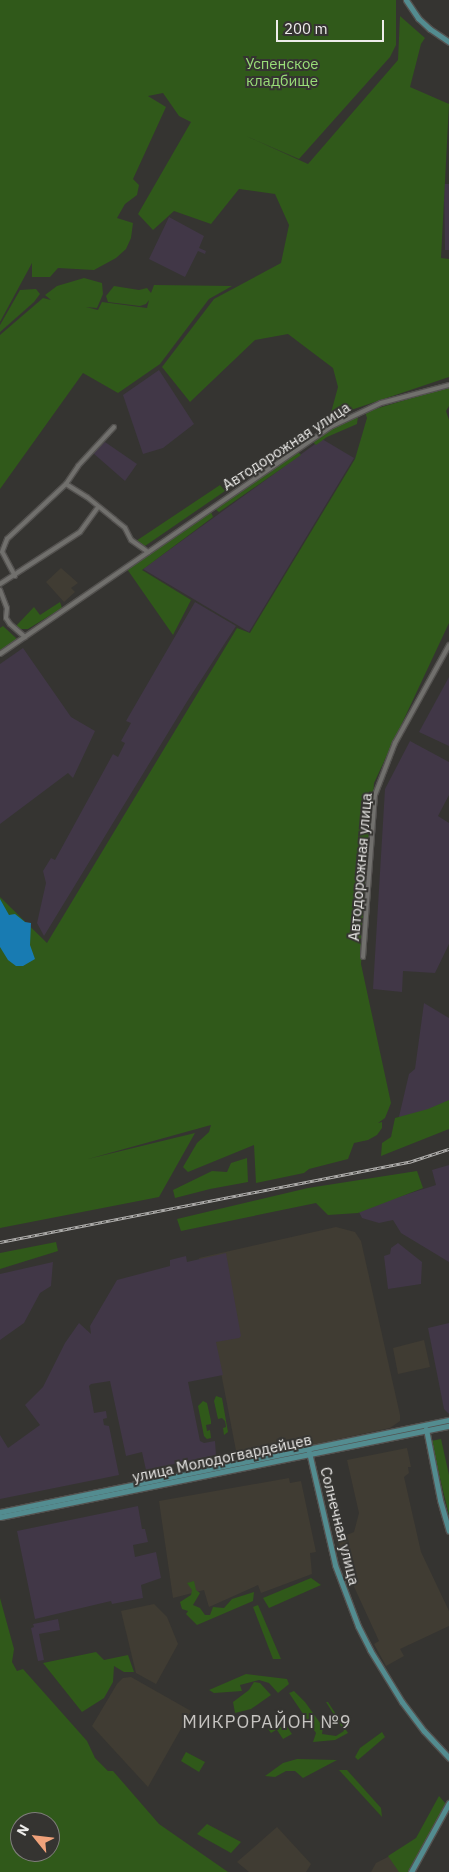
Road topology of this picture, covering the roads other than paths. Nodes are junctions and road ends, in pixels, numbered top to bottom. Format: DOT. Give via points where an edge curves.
graph roads {
  1 [pos="406,0"];
  2 [pos="449,42"];
  3 [pos="449,385"];
  4 [pos="114,427"];
  5 [pos="66,484"];
  6 [pos="98,507"];
  7 [pos="148,552"];
  8 [pos="15,576"];
  9 [pos="0,584"];
  10 [pos="0,590"];
  11 [pos="25,637"];
  12 [pos="449,645"];
  13 [pos="0,654"];
  14 [pos="363,957"];
  15 [pos="447,1424"];
  16 [pos="425,1428"];
  17 [pos="309,1451"];
  18 [pos="146,1484"];
  19 [pos="0,1512"];
  20 [pos="0,1517"];
  21 [pos="449,1531"];
  22 [pos="449,1758"];
  23 [pos="449,1803"];
  24 [pos="411,1872"];
  1 -- 2 [label="main road" via="430,29"];
  3 -- 7 [label="street, Автодорожная улица" via="381,403 330,427"];
  4 -- 5 [label="street"];
  5 -- 6 [label="street"];
  5 -- 8 [label="street" via="3,545 2,552"];
  6 -- 7 [label="street"];
  6 -- 8 [label="street" via="80,532"];
  7 -- 11 [label="street, Автодорожная улица"];
  8 -- 9 [label="street"];
  10 -- 11 [label="street" via="6,618"];
  11 -- 13 [label="street, Автодорожная улица"];
  12 -- 14 [label="street, Автодорожная улица" via="395,744 375,795"];
  15 -- 16 [label="main road, улица Молодогвардейцев"];
  16 -- 17 [label="main road, улица Молодогвардейцев"];
  16 -- 21 [label="main road"];
  17 -- 18 [label="main road, улица Молодогвардейцев"];
  17 -- 22 [label="main road, Солнечная улица" via="335,1565 358,1626 402,1702"];
  18 -- 19 [label="main road, улица Молодогвардейцев"];
  18 -- 20 [label="main road, улица Молодогвардейцев"];
  23 -- 24 [label="main road"];
}
